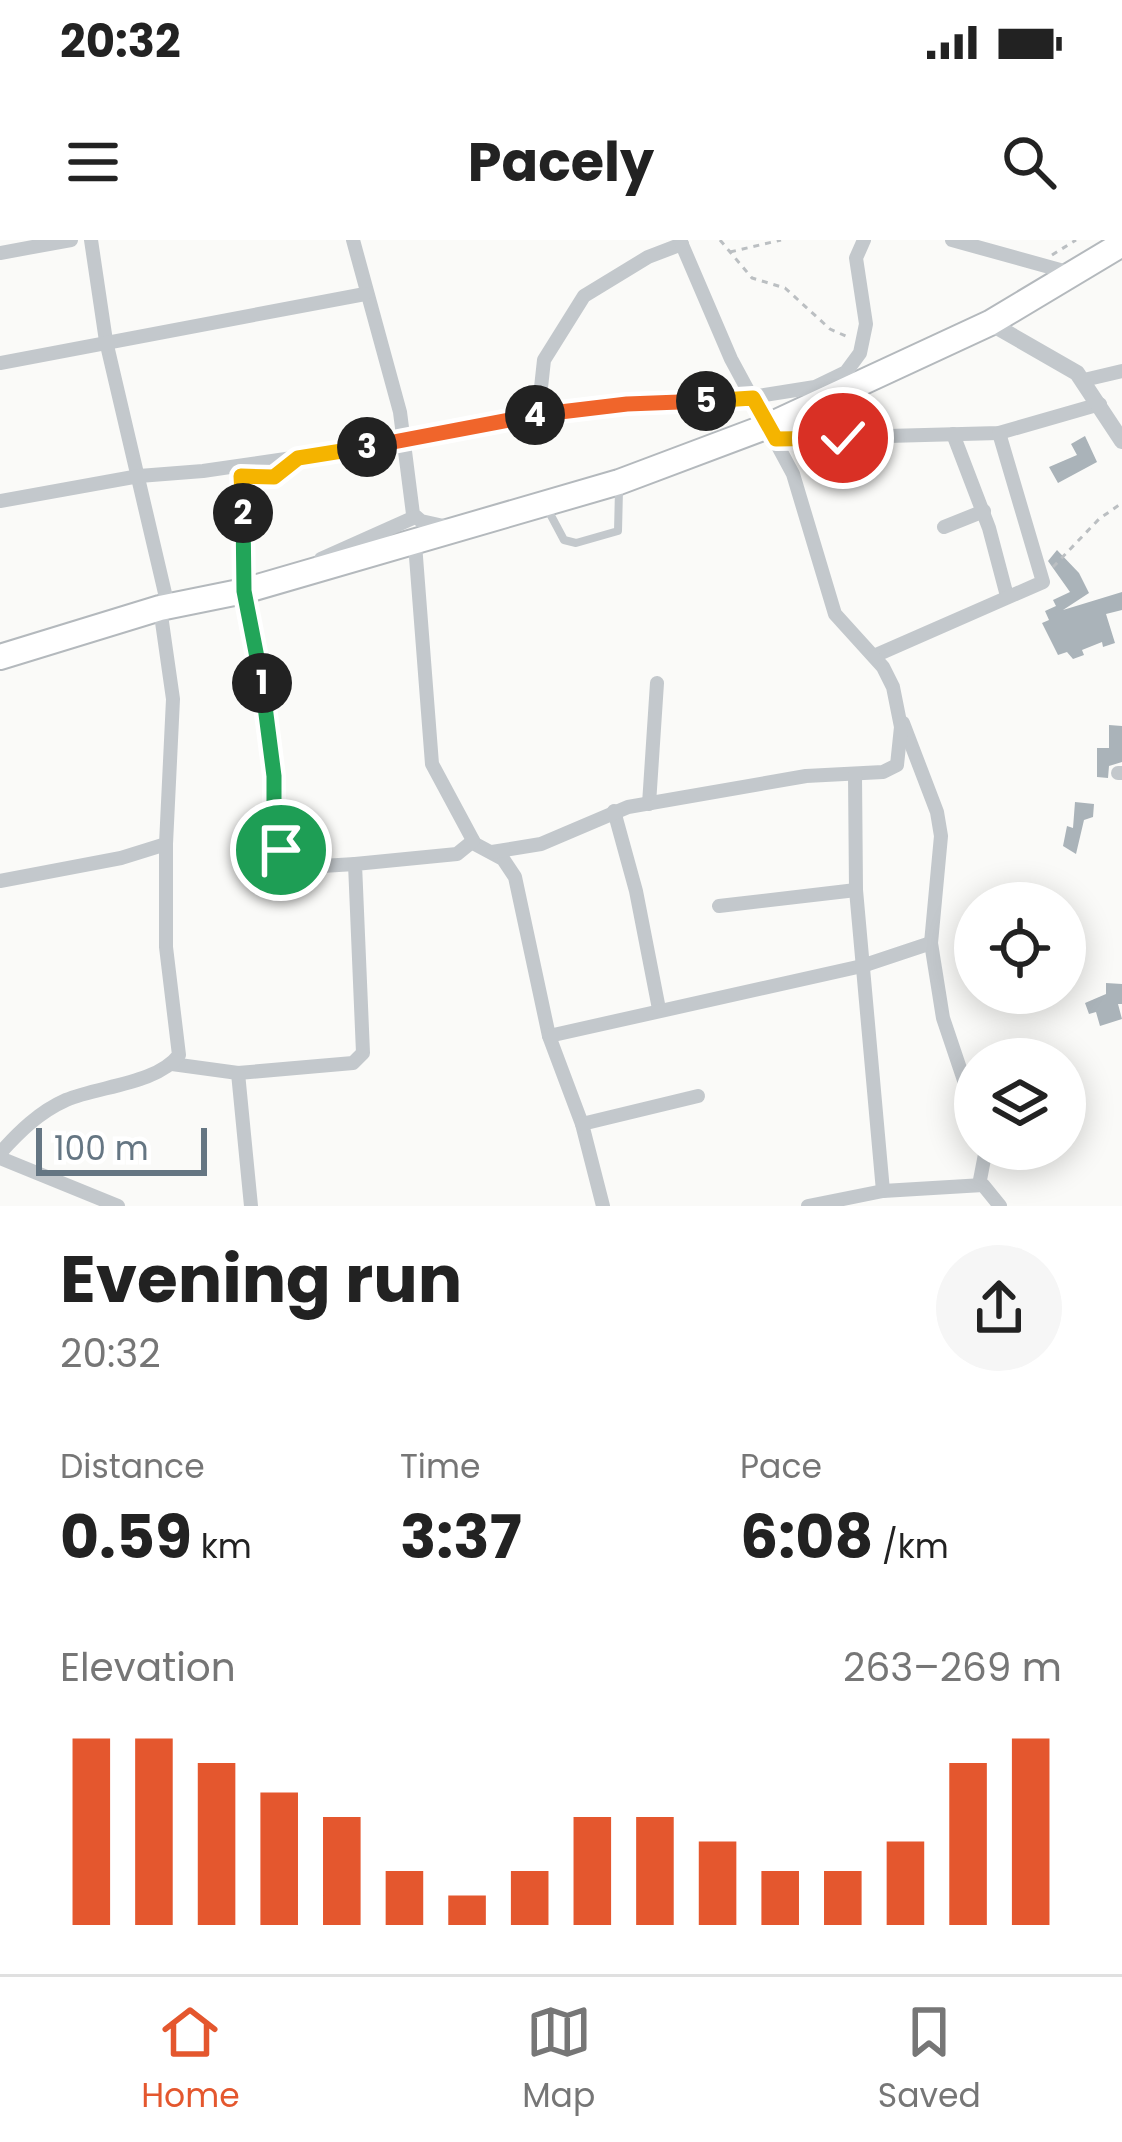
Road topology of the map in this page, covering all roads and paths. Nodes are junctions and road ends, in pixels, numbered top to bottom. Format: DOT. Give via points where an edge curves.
graph roads {
  1 [pos="71,240"];
  2 [pos="91,240"];
  3 [pos="353,240"];
  4 [pos="720,240"];
  5 [pos="781,240"];
  6 [pos="864,240"];
  7 [pos="952,240"];
  8 [pos="1076,240"];
  9 [pos="681,242"];
  10 [pos="1122,244"];
  11 [pos="0,253"];
  12 [pos="728,253"];
  13 [pos="1040,262"];
  14 [pos="1071,273"];
  15 [pos="365,294"];
  16 [pos="990,323"];
  17 [pos="106,341"];
  18 [pos="863,343"];
  19 [pos="0,362"];
  20 [pos="1122,371"];
  21 [pos="1084,380"];
  22 [pos="753,398"];
  23 [pos="1100,404"];
  24 [pos="538,415"];
  25 [pos="772,432"];
  26 [pos="999,433"];
  27 [pos="953,434"];
  28 [pos="1122,441"];
  29 [pos="402,442"];
  30 [pos="298,458"];
  31 [pos="203,471"];
  32 [pos="139,476"];
  33 [pos="241,476"];
  34 [pos="619,482"];
  35 [pos="0,501"];
  36 [pos="1122,503"];
  37 [pos="546,506"];
  38 [pos="984,512"];
  39 [pos="415,517"];
  40 [pos="944,527"];
  41 [pos="459,530"];
  42 [pos="415,544"];
  43 [pos="1043,577"];
  44 [pos="282,580"];
  45 [pos="244,591"];
  46 [pos="1007,596"];
  47 [pos="164,607"];
  48 [pos="874,656"];
  49 [pos="0,658"];
  50 [pos="658,683"];
  51 [pos="901,719"];
  52 [pos="855,775"];
  53 [pos="649,804"];
  54 [pos="614,812"];
  55 [pos="473,841"];
  56 [pos="166,844"];
  57 [pos="492,853"];
  58 [pos="355,864"];
  59 [pos="1,881"];
  60 [pos="856,890"];
  61 [pos="0,891"];
  62 [pos="719,906"];
  63 [pos="931,943"];
  64 [pos="862,966"];
  65 [pos="659,1009"];
  66 [pos="549,1036"];
  67 [pos="954,1051"];
  68 [pos="172,1064"];
  69 [pos="238,1073"];
  70 [pos="698,1096"];
  71 [pos="582,1124"];
  72 [pos="0,1156"];
  73 [pos="982,1170"];
  74 [pos="980,1185"];
  75 [pos="883,1191"];
  76 [pos="118,1206"];
  77 [pos="251,1206"];
  78 [pos="603,1206"];
  79 [pos="808,1206"];
  80 [pos="1000,1206"];
  1 -- 11 [label="street"];
  2 -- 17 [label="street"];
  3 -- 15 [label="street"];
  4 -- 12 [label="path"];
  5 -- 12 [label="path"];
  6 -- 18 [label="street" via="856,258"];
  7 -- 13 [label="street"];
  8 -- 13 [label="path"];
  9 -- 22 [label="street"];
  9 -- 24 [label="street" via="584,296 544,360"];
  10 -- 14 [label="highway"];
  12 -- 18 [label="path" via="752,278 785,288 830,329"];
  13 -- 14 [label="street"];
  14 -- 16 [label="highway"];
  15 -- 17 [label="street"];
  15 -- 29 [label="street"];
  16 -- 21 [label="street"];
  16 -- 25 [label="highway"];
  17 -- 19 [label="street"];
  17 -- 32 [label="street"];
  18 -- 22 [label="street" via="855,363 828,382"];
  20 -- 21 [label="street"];
  21 -- 23 [label="street"];
  22 -- 24 [label="street"];
  22 -- 25 [label="street"];
  23 -- 26 [label="street"];
  23 -- 28 [label="street"];
  24 -- 29 [label="street"];
  25 -- 27 [label="street"];
  25 -- 34 [label="highway"];
  25 -- 48 [label="street" via="831,605"];
  26 -- 27 [label="street"];
  26 -- 43 [label="street"];
  27 -- 38 [label="street"];
  29 -- 30 [label="street"];
  29 -- 39 [label="street"];
  30 -- 31 [label="street"];
  30 -- 33 [label="street" via="274,477"];
  31 -- 32 [label="street"];
  31 -- 33 [label="street"];
  32 -- 35 [label="street"];
  32 -- 47 [label="street"];
  33 -- 45 [label="street"];
  34 -- 37 [label="highway"];
  34 -- 37 [label="lane" via="612,534 568,543"];
  36 -- 43 [label="path"];
  37 -- 41 [label="highway"];
  38 -- 40 [label="street"];
  38 -- 46 [label="street"];
  39 -- 41 [label="street"];
  39 -- 44 [label="street"];
  41 -- 42 [label="highway"];
  42 -- 44 [label="highway"];
  42 -- 55 [label="street" via="432,764"];
  43 -- 46 [label="street"];
  44 -- 45 [label="highway"];
  45 -- 47 [label="highway"];
  45 -- 58 [label="street" via="269,722 275,844 322,866"];
  46 -- 48 [label="street"];
  47 -- 49 [label="highway"];
  47 -- 56 [label="street" via="174,711"];
  48 -- 51 [label="street"];
  50 -- 53 [label="street"];
  51 -- 52 [label="street" via="896,766"];
  51 -- 63 [label="street" via="924,769 940,836"];
  52 -- 53 [label="street"];
  52 -- 60 [label="street"];
  53 -- 54 [label="street"];
  54 -- 57 [label="street" via="541,844"];
  54 -- 65 [label="street"];
  55 -- 57 [label="street"];
  55 -- 58 [label="street" via="457,854"];
  56 -- 59 [label="street"];
  56 -- 68 [label="street" via="168,969 180,1046"];
  57 -- 66 [label="street" via="519,888"];
  58 -- 69 [label="street" via="363,1053 343,1065"];
  59 -- 61 [label="street"];
  60 -- 62 [label="street"];
  60 -- 64 [label="street"];
  63 -- 64 [label="street"];
  63 -- 67 [label="street"];
  64 -- 65 [label="street"];
  64 -- 75 [label="street"];
  65 -- 66 [label="street"];
  66 -- 71 [label="street"];
  68 -- 69 [label="street"];
  68 -- 72 [label="street" via="63,1101"];
  69 -- 77 [label="street"];
  70 -- 71 [label="street"];
  71 -- 78 [label="street"];
  72 -- 76 [label="street"];
  73 -- 74 [label="street"];
  74 -- 75 [label="street"];
  74 -- 80 [label="street"];
  75 -- 79 [label="street"];
}
